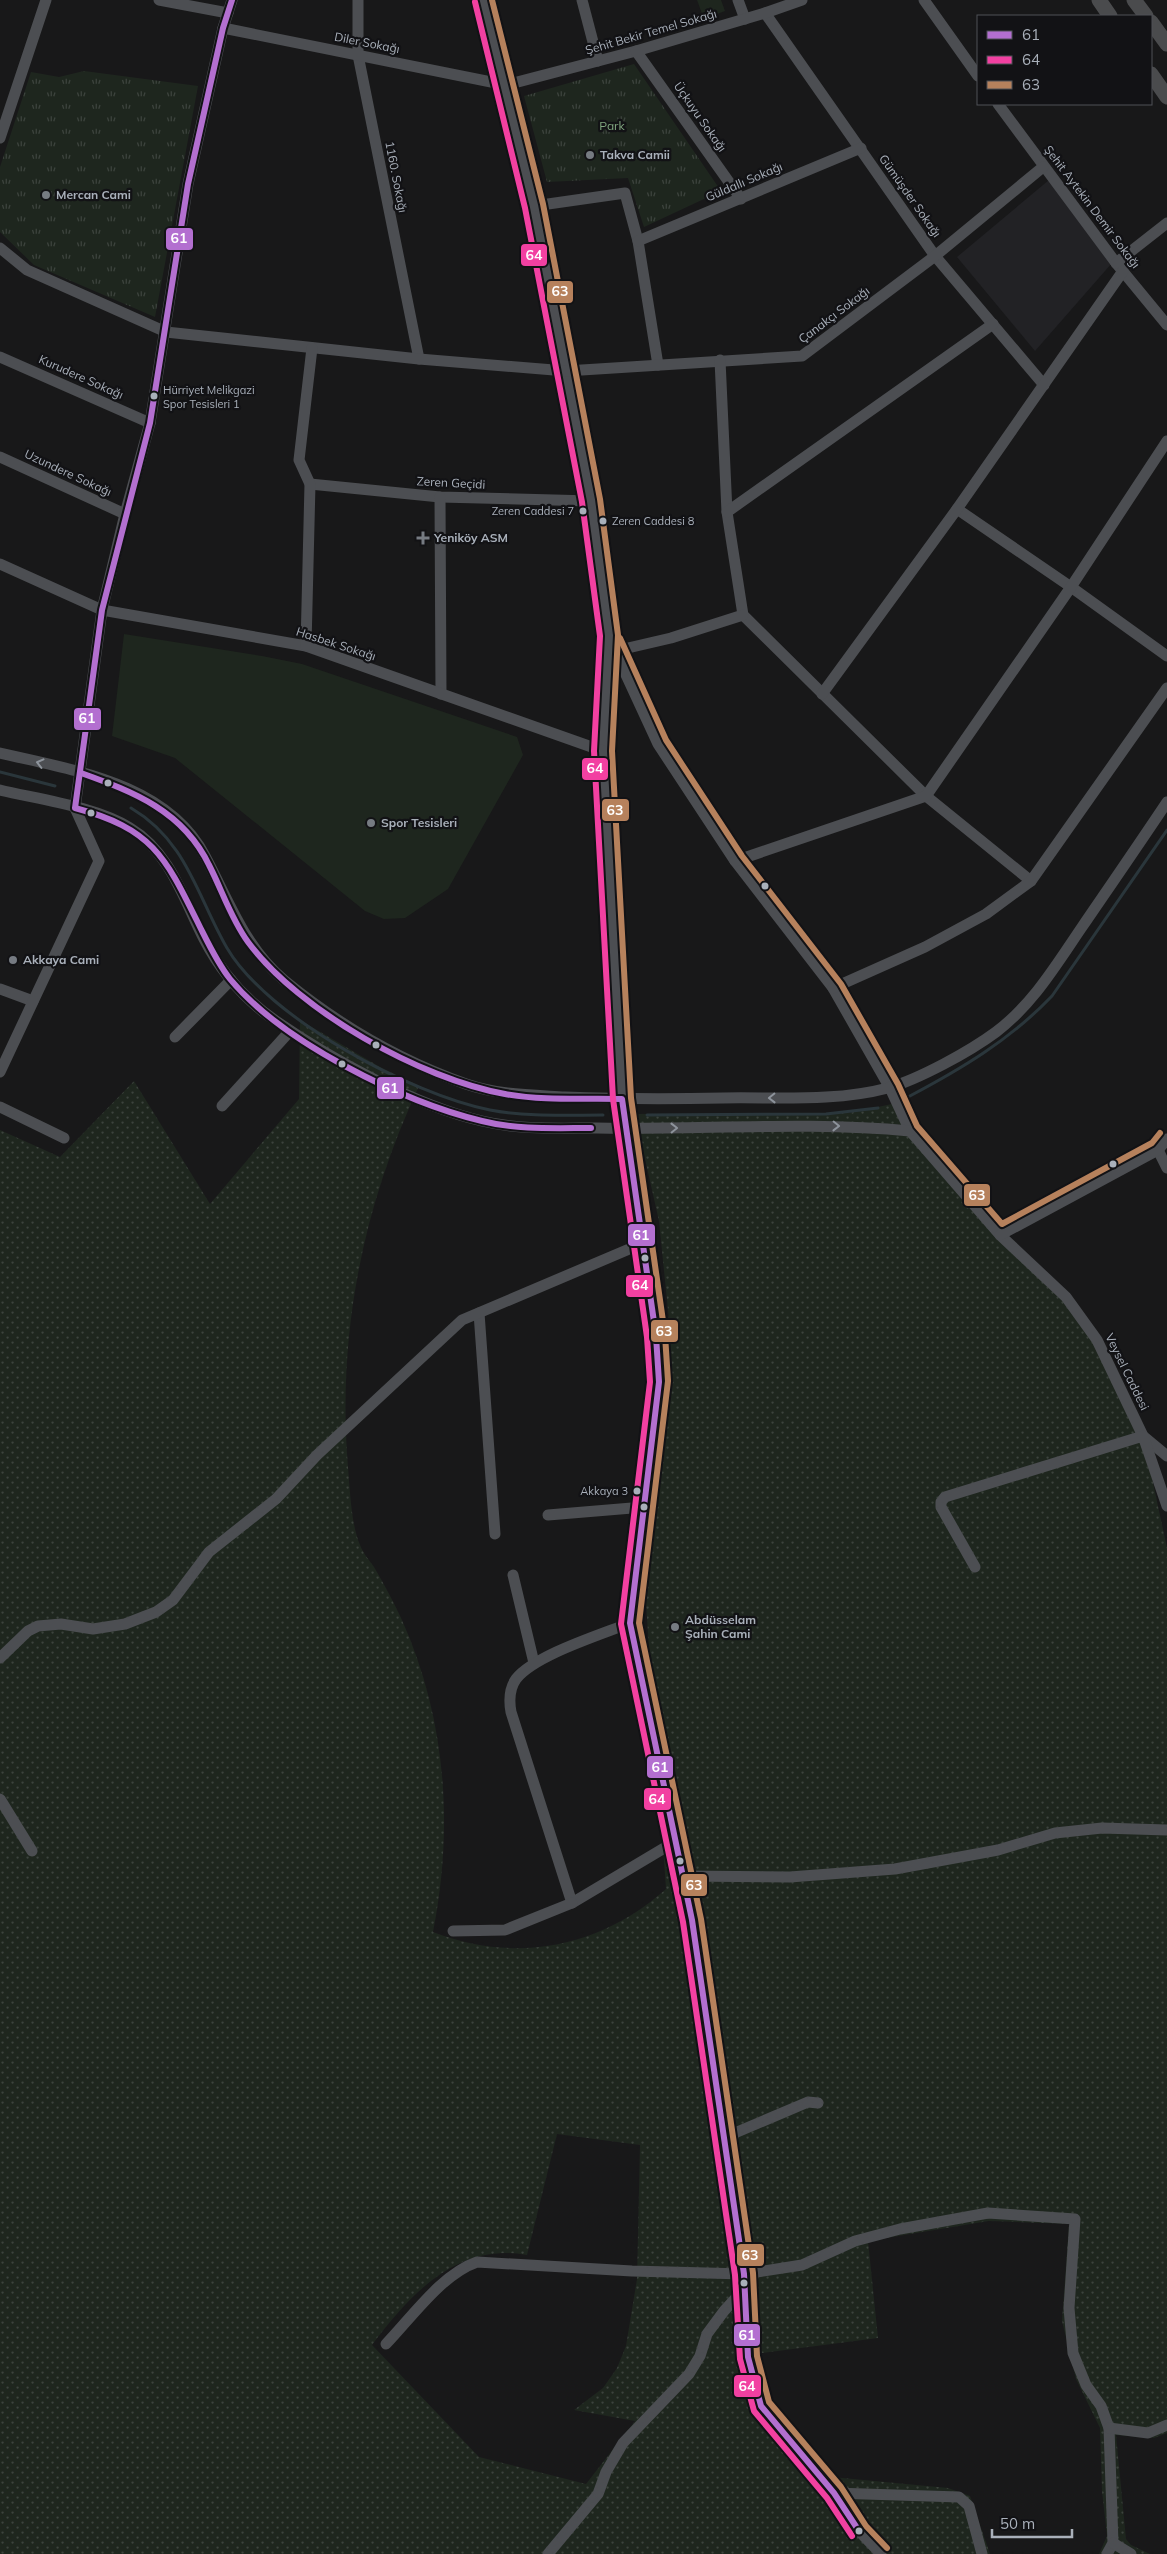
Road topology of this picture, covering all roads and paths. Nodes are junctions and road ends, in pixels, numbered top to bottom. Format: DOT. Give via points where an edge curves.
graph roads {
  1 [pos="46,0"];
  2 [pos="159,0"];
  3 [pos="232,0"];
  4 [pos="358,0"];
  5 [pos="483,0"];
  6 [pos="582,0"];
  7 [pos="738,0"];
  8 [pos="802,0"];
  9 [pos="924,0"];
  10 [pos="1098,0"];
  11 [pos="1134,0"];
  12 [pos="228,13"];
  13 [pos="765,13"];
  14 [pos="1109,15"];
  15 [pos="1145,15"];
  16 [pos="745,19"];
  17 [pos="1152,23"];
  18 [pos="223,28"];
  19 [pos="1167,44"];
  20 [pos="636,51"];
  21 [pos="358,54"];
  22 [pos="598,61"];
  23 [pos="977,75"];
  24 [pos="1152,75"];
  25 [pos="506,85"];
  26 [pos="1167,97"];
  27 [pos="999,105"];
  28 [pos="0,138"];
  29 [pos="861,148"];
  30 [pos="1043,167"];
  31 [pos="741,199"];
  32 [pos="534,206"];
  33 [pos="1167,224"];
  34 [pos="638,241"];
  35 [pos="0,248"];
  36 [pos="935,256"];
  37 [pos="1120,267"];
  38 [pos="993,324"];
  39 [pos="1167,325"];
  40 [pos="166,332"];
  41 [pos="312,348"];
  42 [pos="0,357"];
  43 [pos="419,359"];
  44 [pos="720,360"];
  45 [pos="658,365"];
  46 [pos="566,371"];
  47 [pos="1044,385"];
  48 [pos="150,423"];
  49 [pos="1167,441"];
  50 [pos="0,457"];
  51 [pos="310,484"];
  52 [pos="440,497"];
  53 [pos="591,501"];
  54 [pos="957,510"];
  55 [pos="727,512"];
  56 [pos="125,514"];
  57 [pos="0,564"];
  58 [pos="1071,587"];
  59 [pos="102,610"];
  60 [pos="743,615"];
  61 [pos="609,636"];
  62 [pos="306,646"];
  63 [pos="615,651"];
  64 [pos="1167,656"];
  65 [pos="1167,688"];
  66 [pos="441,694"];
  67 [pos="822,694"];
  68 [pos="603,751"];
  69 [pos="0,753"];
  70 [pos="81,773"];
  71 [pos="0,790"];
  72 [pos="926,796"];
  73 [pos="1167,802"];
  74 [pos="74,808"];
  75 [pos="735,861"];
  76 [pos="1031,881"];
  77 [pos="231,980"];
  78 [pos="833,988"];
  79 [pos="0,989"];
  80 [pos="33,1001"];
  81 [pos="290,1031"];
  82 [pos="175,1037"];
  83 [pos="0,1072"];
  84 [pos="890,1088"];
  85 [pos="622,1100"];
  86 [pos="222,1106"];
  87 [pos="0,1107"];
  88 [pos="625,1129"];
  89 [pos="910,1131"];
  90 [pos="64,1138"];
  91 [pos="1167,1139"];
  92 [pos="1158,1150"];
  93 [pos="1167,1168"];
  94 [pos="1000,1235"];
  95 [pos="641,1244"];
  96 [pos="479,1313"];
  97 [pos="1143,1436"];
  98 [pos="1167,1456"];
  99 [pos="644,1506"];
  100 [pos="1167,1506"];
  101 [pos="548,1515"];
  102 [pos="495,1534"];
  103 [pos="975,1567"];
  104 [pos="513,1575"];
  105 [pos="630,1623"];
  106 [pos="0,1658"];
  107 [pos="534,1663"];
  108 [pos="0,1799"];
  109 [pos="1167,1830"];
  110 [pos="676,1841"];
  111 [pos="32,1851"];
  112 [pos="683,1876"];
  113 [pos="572,1902"];
  114 [pos="453,1931"];
  115 [pos="818,2103"];
  116 [pos="723,2138"];
  117 [pos="744,2282"];
  118 [pos="386,2344"];
  119 [pos="1167,2425"];
  120 [pos="1108,2428"];
  121 [pos="834,2493"];
  122 [pos="1113,2544"];
  123 [pos="548,2554"];
  124 [pos="881,2554"];
  125 [pos="982,2554"];
  126 [pos="1107,2554"];
  127 [pos="1131,2554"];
  1 -- 28 [label="street"];
  2 -- 12 [label="street"];
  3 -- 12 [label="street"];
  4 -- 21 [label="street, 1160. Sokağı"];
  5 -- 25 [label="street"];
  6 -- 22 [label="street"];
  7 -- 16 [label="street"];
  8 -- 13 [label="street, Şehit Bekir Temel Sokağı"];
  9 -- 23 [label="street"];
  10 -- 14 [label="main road"];
  11 -- 15 [label="main road"];
  12 -- 18 [label="street"];
  13 -- 16 [label="street, Şehit Bekir Temel Sokağı"];
  13 -- 29 [label="street, Gümüşder Sokağı"];
  16 -- 20 [label="street, Şehit Bekir Temel Sokağı"];
  17 -- 19 [label="main road"];
  18 -- 21 [label="street, Diler Sokağı"];
  18 -- 40 [label="street" via="188,184"];
  20 -- 22 [label="street, Şehit Bekir Temel Sokağı"];
  20 -- 31 [label="street, Üçkuyu Sokağı"];
  21 -- 25 [label="street, Diler Sokağı"];
  21 -- 43 [label="street, 1160. Sokağı"];
  22 -- 25 [label="street, Şehit Bekir Temel Sokağı"];
  24 -- 26 [label="main road"];
  25 -- 32 [label="street"];
  27 -- 30 [label="street, Şehit Aytekin Demir Sokağı"];
  29 -- 31 [label="street, Güldallı Sokağı"];
  29 -- 36 [label="street, Gümüşder Sokağı"];
  30 -- 36 [label="street, Çanakçı Sokağı"];
  30 -- 37 [label="street, Şehit Aytekin Demir Sokağı"];
  31 -- 34 [label="street, Güldallı Sokağı"];
  32 -- 34 [label="street" via="625,193"];
  32 -- 46 [label="street"];
  33 -- 37 [label="street"];
  34 -- 45 [label="street"];
  35 -- 40 [label="street, Çanakçı Sokağı" via="27,270"];
  36 -- 38 [label="street, Gümüşder Sokağı"];
  36 -- 44 [label="street, Çanakçı Sokağı" via="802,356"];
  37 -- 39 [label="street, Şehit Aytekin Demir Sokağı"];
  37 -- 47 [label="street"];
  38 -- 47 [label="street, Gümüşder Sokağı"];
  38 -- 55 [label="street"];
  40 -- 41 [label="street, Çanakçı Sokağı"];
  40 -- 48 [label="street"];
  41 -- 43 [label="street, Çanakçı Sokağı"];
  41 -- 51 [label="street" via="299,460"];
  42 -- 48 [label="street, Kurudere Sokağı"];
  43 -- 46 [label="street, Çanakçı Sokağı"];
  44 -- 45 [label="street, Çanakçı Sokağı"];
  44 -- 55 [label="street"];
  45 -- 46 [label="street, Çanakçı Sokağı"];
  46 -- 53 [label="street"];
  47 -- 54 [label="street"];
  48 -- 56 [label="street"];
  49 -- 58 [label="street"];
  50 -- 56 [label="street, Uzundere Sokağı"];
  51 -- 52 [label="street, Zeren Geçidi"];
  51 -- 62 [label="street"];
  52 -- 53 [label="street, Zeren Geçidi"];
  52 -- 66 [label="street"];
  53 -- 61 [label="street"];
  54 -- 58 [label="street"];
  54 -- 67 [label="street"];
  55 -- 60 [label="street"];
  56 -- 59 [label="street"];
  57 -- 59 [label="street, Hasbek Sokağı"];
  58 -- 64 [label="street"];
  58 -- 72 [label="street"];
  59 -- 62 [label="street, Hasbek Sokağı"];
  59 -- 70 [label="street"];
  60 -- 63 [label="street" via="672,638"];
  60 -- 67 [label="street"];
  61 -- 63 [label="street, Veysel Caddesi"];
  61 -- 68 [label="street"];
  62 -- 66 [label="street, Hasbek Sokağı"];
  63 -- 75 [label="street, Veysel Caddesi" via="658,744"];
  65 -- 76 [label="street"];
  66 -- 68 [label="street, Hasbek Sokağı"];
  67 -- 72 [label="street"];
  68 -- 85 [label="street"];
  70 -- 69 [label="street, one-way"];
  70 -- 74 [label="street"];
  70 -- 85 [label="street" via="139,794 175,816 203,851 248,940 266,964 326,1012 376,1043 416,1064 467,1084 505,1094"];
  71 -- 74 [label="street"];
  72 -- 75 [label="street"];
  72 -- 76 [label="street"];
  73 -- 84 [label="street" via="1037,994 997,1031 962,1054"];
  74 -- 77 [label="street" via="124,824 150,844 173,876 205,941"];
  74 -- 80 [label="street" via="99,861"];
  75 -- 78 [label="street, Veysel Caddesi"];
  76 -- 78 [label="street" via="986,914 925,947"];
  77 -- 81 [label="street" via="252,1002"];
  77 -- 82 [label="street"];
  78 -- 84 [label="street, Veysel Caddesi"];
  79 -- 80 [label="street"];
  80 -- 83 [label="street"];
  81 -- 86 [label="street"];
  81 -- 88 [label="street" via="370,1076 468,1118 524,1127"];
  84 -- 85 [label="street, one-way" via="842,1097"];
  84 -- 89 [label="street, Veysel Caddesi"];
  85 -- 88 [label="street"];
  87 -- 90 [label="street"];
  88 -- 89 [label="street, one-way" via="819,1126"];
  88 -- 95 [label="street"];
  89 -- 94 [label="street, Veysel Caddesi"];
  91 -- 92 [label="street"];
  92 -- 93 [label="street"];
  92 -- 94 [label="street"];
  94 -- 97 [label="street, Veysel Caddesi" via="1066,1297 1097,1340"];
  95 -- 96 [label="street"];
  95 -- 99 [label="street" via="656,1336 659,1382"];
  96 -- 102 [label="street"];
  96 -- 106 [label="street" via="462,1320 317,1455 276,1499 209,1552 173,1600 162,1608 125,1624 93,1629 61,1624 38,1626 28,1631"];
  97 -- 98 [label="street, Veysel Caddesi"];
  97 -- 100 [label="street"];
  97 -- 103 [label="street" via="943,1498 941,1507"];
  99 -- 101 [label="street"];
  99 -- 105 [label="street"];
  104 -- 107 [label="street"];
  105 -- 107 [label="street"];
  105 -- 110 [label="street"];
  107 -- 113 [label="street" via="516,1679 511,1689 511,1712"];
  108 -- 111 [label="street"];
  109 -- 112 [label="street" via="1102,1828 1055,1833 998,1850 895,1869 790,1877"];
  110 -- 112 [label="street"];
  110 -- 113 [label="street"];
  112 -- 116 [label="street"];
  113 -- 114 [label="street" via="505,1930"];
  115 -- 116 [label="street" via="808,2102"];
  116 -- 117 [label="street"];
  117 -- 118 [label="street" via="649,2272 477,2262 449,2277"];
  117 -- 120 [label="street" via="802,2265 855,2241 900,2228 988,2213 1076,2219 1069,2308 1073,2352"];
  117 -- 121 [label="street" via="748,2357 761,2406"];
  117 -- 123 [label="street" via="707,2334 700,2356 689,2374 623,2443 606,2472 598,2494"];
  119 -- 120 [label="street" via="1148,2433"];
  120 -- 122 [label="street"];
  121 -- 124 [label="street" via="860,2531"];
  121 -- 125 [label="street" via="959,2497 969,2506"];
  122 -- 126 [label="street"];
  122 -- 127 [label="street"];
}
